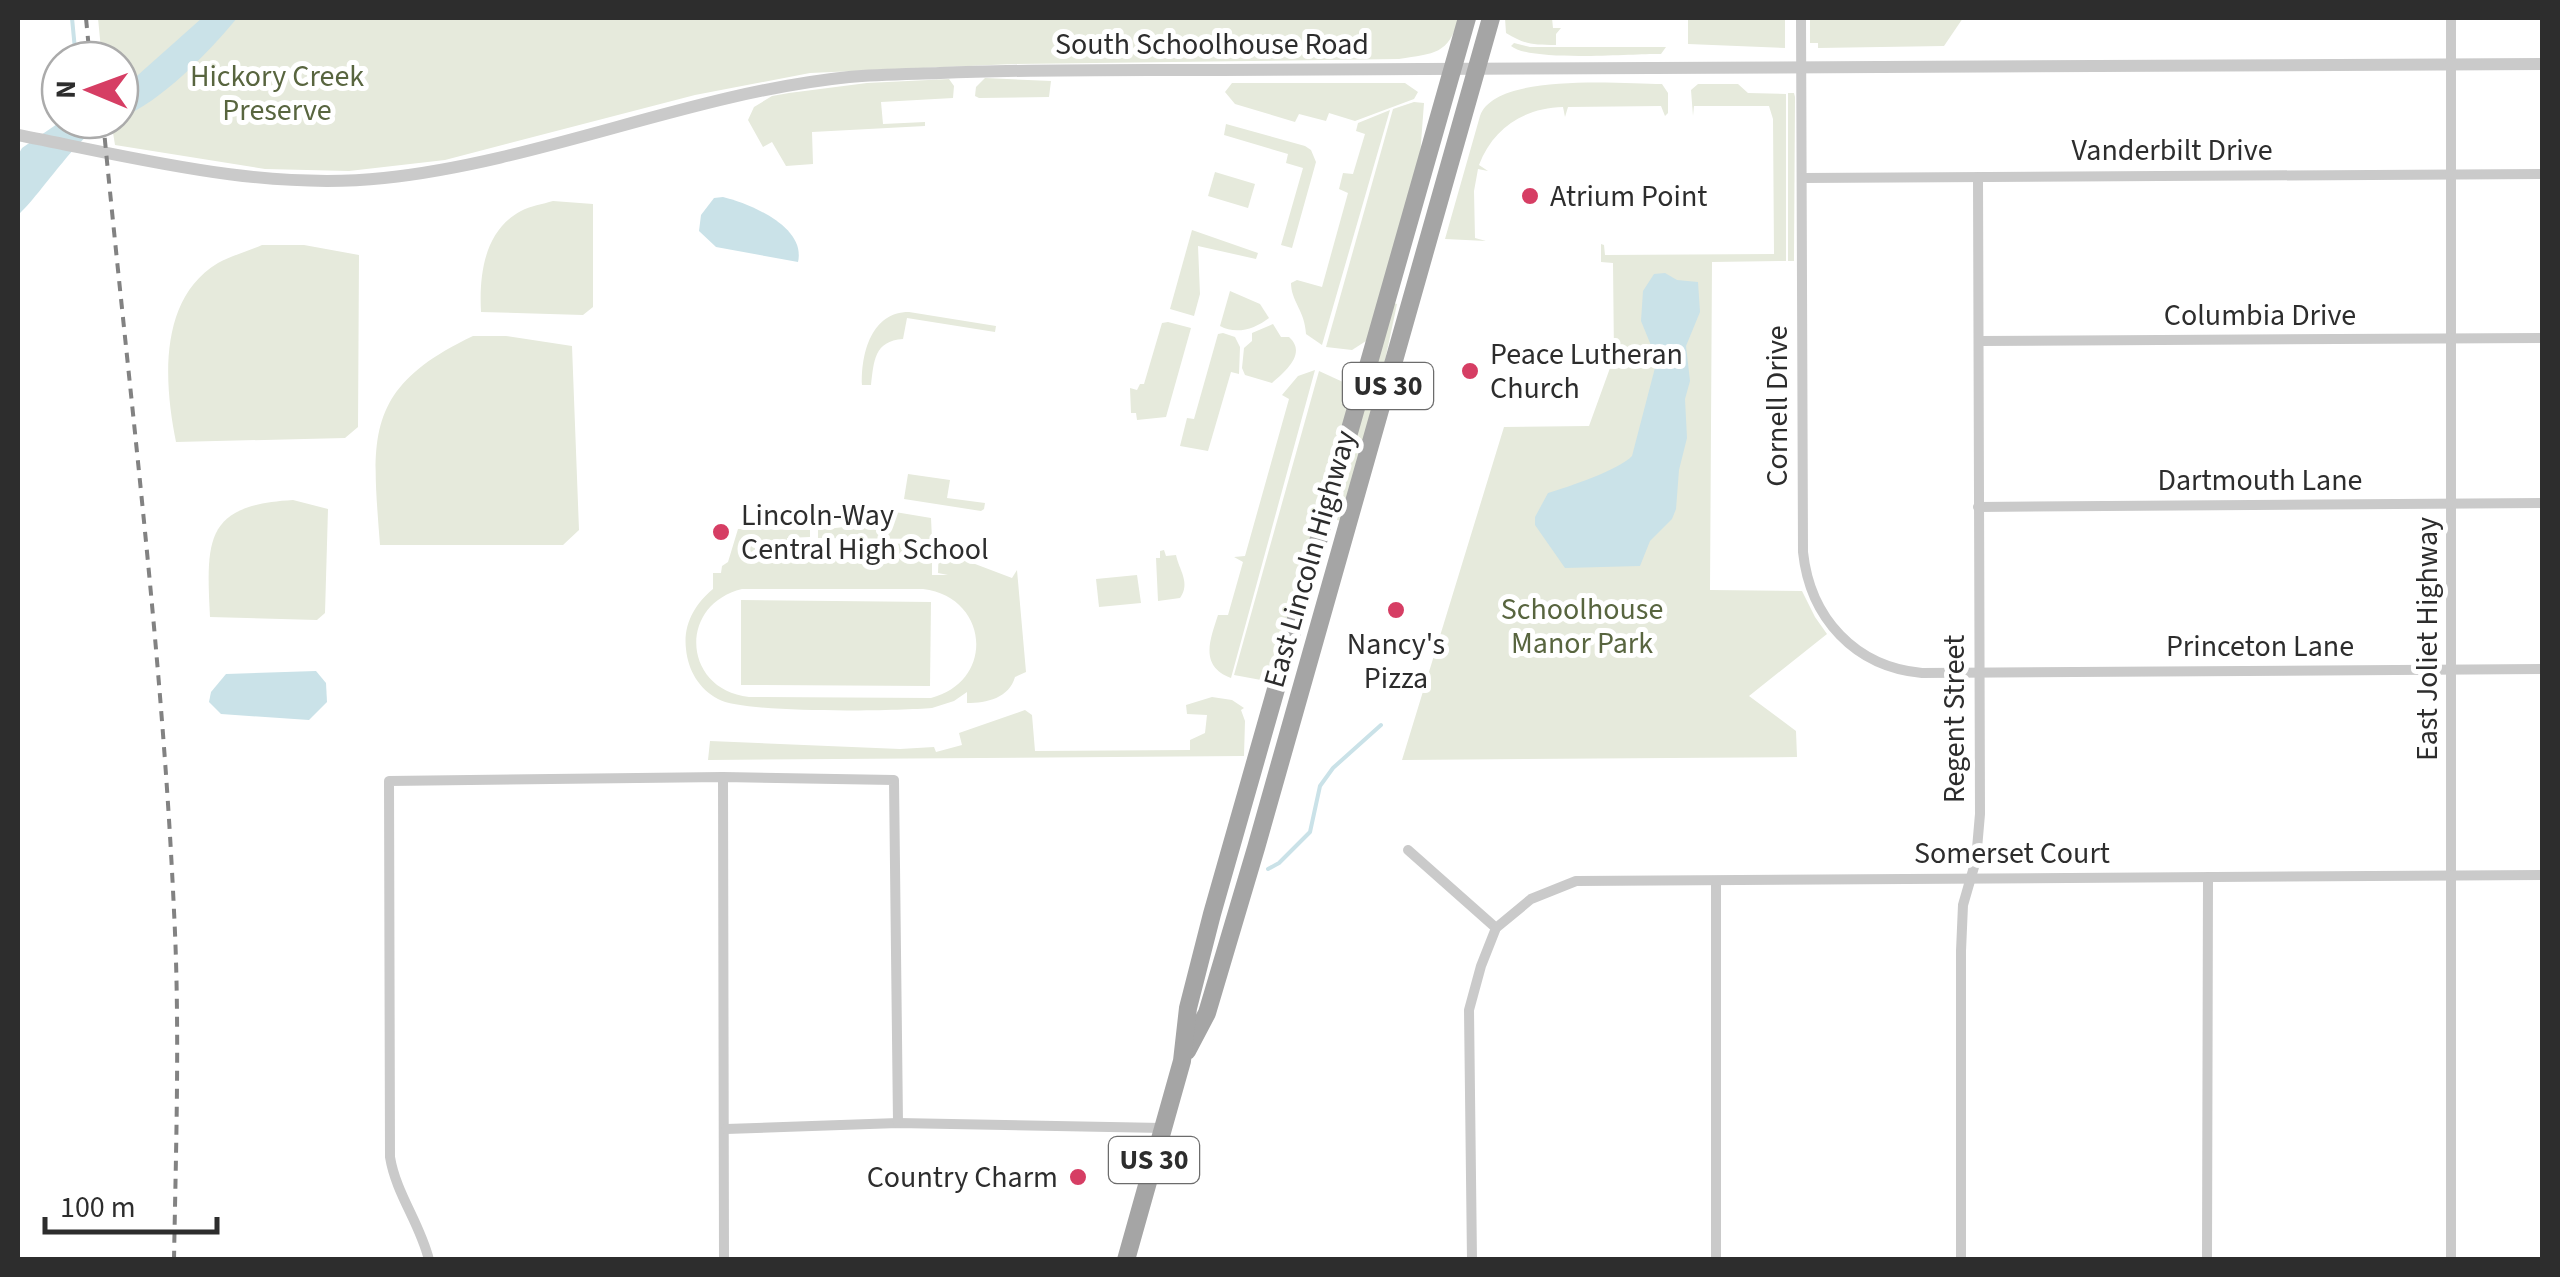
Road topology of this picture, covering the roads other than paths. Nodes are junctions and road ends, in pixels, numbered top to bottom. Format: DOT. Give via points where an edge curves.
graph roads {
  1 [pos="1467,18"];
  2 [pos="1491,18"];
  3 [pos="1802,18"];
  4 [pos="2451,18"];
  5 [pos="2452,64"];
  6 [pos="2542,64"];
  7 [pos="1801,66"];
  8 [pos="1452,68"];
  9 [pos="1477,68"];
  10 [pos="18,135"];
  11 [pos="2452,174"];
  12 [pos="2542,174"];
  13 [pos="1978,176"];
  14 [pos="1802,178"];
  15 [pos="2542,338"];
  16 [pos="2452,339"];
  17 [pos="1978,341"];
  18 [pos="2542,503"];
  19 [pos="2452,504"];
  20 [pos="1978,507"];
  21 [pos="2542,669"];
  22 [pos="2452,670"];
  23 [pos="1978,674"];
  24 [pos="722,776"];
  25 [pos="1408,850"];
  26 [pos="2452,875"];
  27 [pos="2542,875"];
  28 [pos="2208,877"];
  29 [pos="1971,878"];
  30 [pos="1716,882"];
  31 [pos="1496,928"];
  32 [pos="1182,1061"];
  33 [pos="898,1123"];
  34 [pos="1163,1128"];
  35 [pos="726,1129"];
  36 [pos="429,1260"];
  37 [pos="724,1260"];
  38 [pos="1126,1260"];
  39 [pos="1472,1260"];
  40 [pos="1716,1260"];
  41 [pos="1961,1260"];
  42 [pos="2207,1260"];
  43 [pos="2451,1260"];
  1 -- 8 [label="main road, US 30"];
  2 -- 9 [label="main road, US 30"];
  3 -- 7 [label="street, Cornell Drive"];
  4 -- 5 [label="street, East Joliet Highway"];
  5 -- 6 [label="street, South Schoolhouse Road"];
  5 -- 7 [label="street, South Schoolhouse Road"];
  5 -- 11 [label="street, East Joliet Highway"];
  7 -- 9 [label="street, South Schoolhouse Road"];
  7 -- 14 [label="street, Cornell Drive"];
  8 -- 9 [label="street, South Schoolhouse Road"];
  8 -- 10 [label="street, South Schoolhouse Road" via="1065,68 850,76 771,88 452,168 350,181 238,175"];
  8 -- 32 [label="main road, East Lincoln Highway / US 30" via="1208,929"];
  9 -- 32 [label="main road, East Lincoln Highway / US 30" via="1240,902 1206,1013"];
  11 -- 12 [label="street, Vanderbilt Drive"];
  11 -- 13 [label="street, Vanderbilt Drive"];
  11 -- 16 [label="street, East Joliet Highway"];
  13 -- 14 [label="street, Vanderbilt Drive"];
  13 -- 17 [label="street, Regent Street"];
  14 -- 23 [label="street, Cornell Drive" via="1802,552 1810,590 1838,634 1880,664 1908,672"];
  15 -- 16 [label="street, Columbia Drive"];
  16 -- 17 [label="street, Columbia Drive"];
  16 -- 19 [label="street, East Joliet Highway"];
  17 -- 20 [label="street, Regent Street"];
  18 -- 19 [label="street, Dartmouth Lane"];
  19 -- 20 [label="street, Dartmouth Lane"];
  19 -- 22 [label="street, East Joliet Highway"];
  20 -- 23 [label="street, Regent Street"];
  21 -- 22 [label="street, Princeton Lane"];
  22 -- 23 [label="street, Princeton Lane"];
  22 -- 26 [label="street, East Joliet Highway"];
  23 -- 29 [label="street, Regent Street" via="1980,814"];
  24 -- 33 [label="street" via="894,780"];
  24 -- 35 [label="street"];
  24 -- 36 [label="street" via="389,781 390,1157"];
  25 -- 31 [label="street"];
  26 -- 27 [label="street, Somerset Court"];
  26 -- 28 [label="street, Somerset Court"];
  26 -- 43 [label="street, East Joliet Highway"];
  28 -- 29 [label="street, Somerset Court"];
  28 -- 42 [label="street"];
  29 -- 30 [label="street, Somerset Court"];
  29 -- 41 [label="street, Regent Street" via="1961,951"];
  30 -- 31 [label="street, Somerset Court" via="1576,881 1531,899"];
  30 -- 40 [label="street"];
  31 -- 39 [label="street" via="1470,1010"];
  32 -- 34 [label="main road, East Lincoln Highway / US 30"];
  33 -- 34 [label="street"];
  33 -- 35 [label="street"];
  34 -- 38 [label="main road, East Lincoln Highway / US 30"];
  35 -- 37 [label="street"];
}
